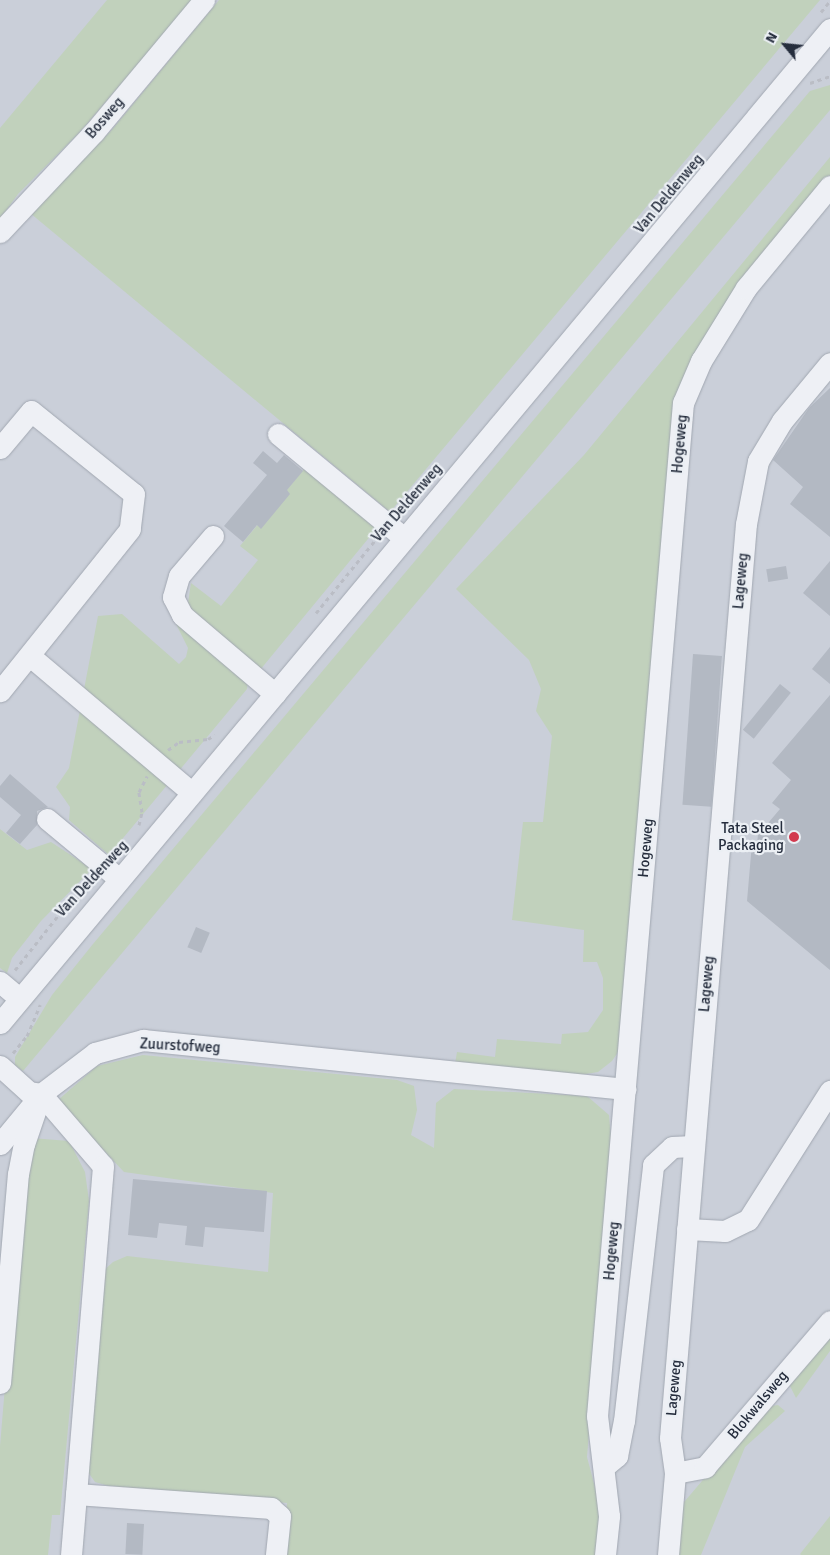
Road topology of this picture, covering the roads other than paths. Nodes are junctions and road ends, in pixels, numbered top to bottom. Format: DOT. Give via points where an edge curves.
graph roads {
  1 [pos="204,0"];
  2 [pos="824,22"];
  3 [pos="830,186"];
  4 [pos="0,232"];
  5 [pos="830,363"];
  6 [pos="278,434"];
  7 [pos="0,448"];
  8 [pos="213,536"];
  9 [pos="404,538"];
  10 [pos="30,656"];
  11 [pos="0,691"];
  12 [pos="275,694"];
  13 [pos="192,793"];
  14 [pos="47,819"];
  15 [pos="118,878"];
  16 [pos="8,989"];
  17 [pos="0,1022"];
  18 [pos="0,1066"];
  19 [pos="626,1089"];
  20 [pos="830,1091"];
  21 [pos="41,1094"];
  22 [pos="0,1144"];
  23 [pos="694,1146"];
  24 [pos="687,1229"];
  25 [pos="830,1320"];
  26 [pos="0,1383"];
  27 [pos="605,1466"];
  28 [pos="675,1473"];
  29 [pos="76,1494"];
  30 [pos="71,1555"];
  31 [pos="276,1555"];
  32 [pos="605,1555"];
  33 [pos="668,1555"];
  1 -- 4 [label="lane, Bosweg" via="94,132"];
  2 -- 9 [label="lane, Van Deldenweg"];
  3 -- 19 [label="lane, Hogeweg" via="746,288 700,361 683,403"];
  5 -- 23 [label="lane, Lageweg" via="782,420 758,461 746,524"];
  6 -- 9 [label="lane"];
  7 -- 10 [label="lane" via="31,411 134,494 130,529"];
  8 -- 12 [label="lane" via="179,576 173,597 182,615"];
  9 -- 12 [label="lane, Van Deldenweg"];
  10 -- 11 [label="lane"];
  10 -- 13 [label="lane"];
  12 -- 13 [label="lane, Van Deldenweg"];
  13 -- 15 [label="lane, Van Deldenweg"];
  14 -- 15 [label="lane"];
  15 -- 16 [label="lane, Van Deldenweg"];
  16 -- 17 [label="lane, Van Deldenweg"];
  18 -- 21 [label="lane" via="29,1092"];
  19 -- 21 [label="lane, Zuurstofweg" via="143,1040 94,1053"];
  19 -- 27 [label="lane, Hogeweg" via="597,1416"];
  20 -- 24 [label="lane" via="748,1220 725,1231"];
  21 -- 22 [label="lane, Zuurstofweg"];
  21 -- 26 [label="lane" via="18,1174"];
  21 -- 29 [label="lane" via="103,1166"];
  23 -- 24 [label="lane, Lageweg"];
  23 -- 27 [label="lane" via="672,1147 653,1165 624,1421 617,1456"];
  24 -- 28 [label="lane, Lageweg" via="670,1438"];
  25 -- 28 [label="lane, Blokwalsweg" via="705,1467"];
  27 -- 32 [label="lane, Hogeweg" via="609,1516"];
  28 -- 33 [label="lane, Lageweg"];
  29 -- 30 [label="lane"];
  29 -- 31 [label="lane" via="271,1508 280,1516"];
}
